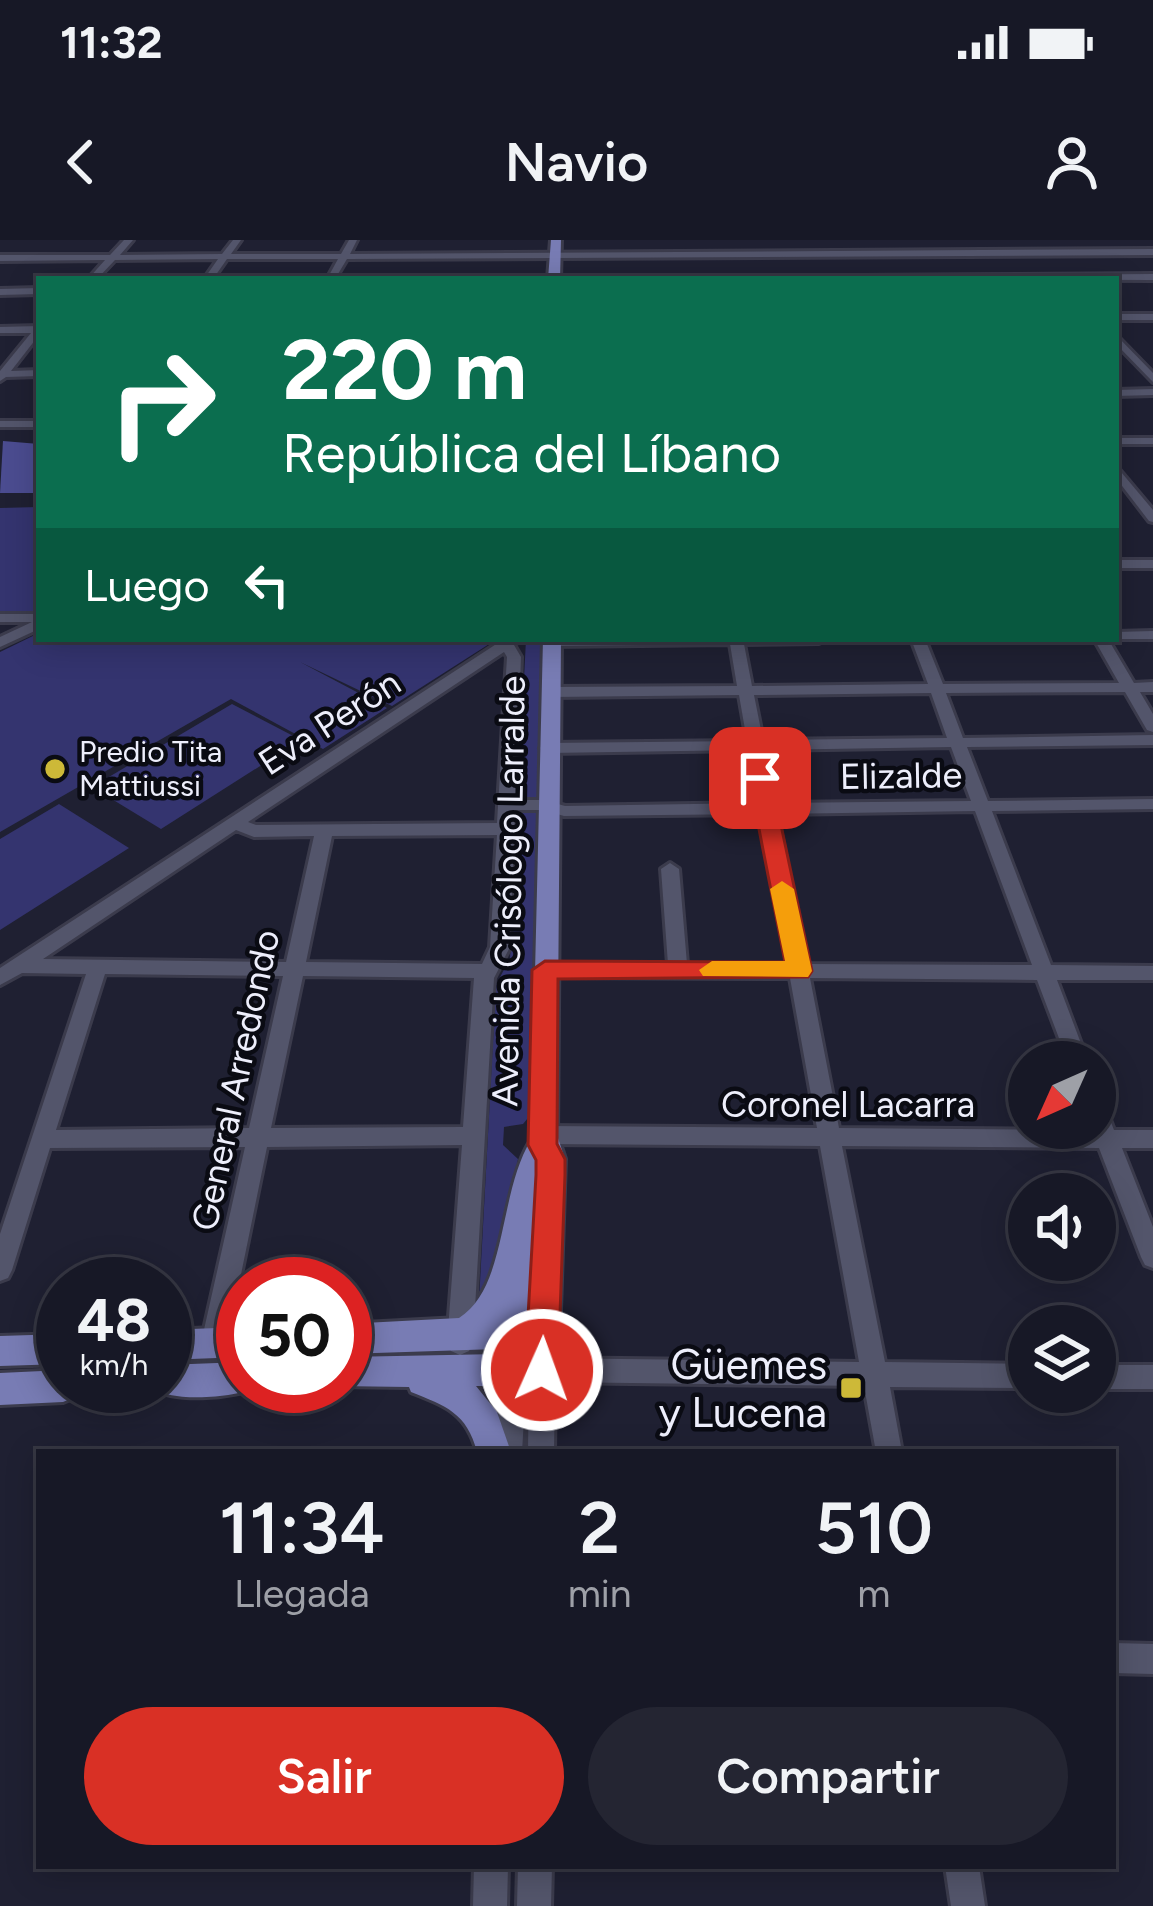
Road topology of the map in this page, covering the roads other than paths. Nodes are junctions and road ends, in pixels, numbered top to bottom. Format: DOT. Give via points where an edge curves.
graph roads {
  1 [pos="129,240"];
  2 [pos="237,240"];
  3 [pos="353,240"];
  4 [pos="462,240"];
  5 [pos="662,240"];
  6 [pos="766,240"];
  7 [pos="897,240"];
  8 [pos="945,240"];
  9 [pos="1031,240"];
  10 [pos="1116,240"];
  11 [pos="874,246"];
  12 [pos="555,247"];
  13 [pos="1130,253"];
  14 [pos="1153,253"];
  15 [pos="459,254"];
  16 [pos="664,254"];
  17 [pos="771,254"];
  18 [pos="955,254"];
  19 [pos="1042,254"];
  20 [pos="348,255"];
  21 [pos="227,256"];
  22 [pos="116,257"];
  23 [pos="0,258"];
  24 [pos="453,267"];
  25 [pos="95,276"];
  26 [pos="210,276"];
  27 [pos="333,276"];
  28 [pos="891,276"];
  29 [pos="971,276"];
  30 [pos="1062,276"];
  31 [pos="1119,277"];
  32 [pos="1153,277"];
  33 [pos="36,291"];
  34 [pos="0,292"];
  35 [pos="1119,317"];
  36 [pos="1153,317"];
  37 [pos="36,329"];
  38 [pos="0,330"];
  39 [pos="36,333"];
  40 [pos="1119,341"];
  41 [pos="1119,358"];
  42 [pos="1134,358"];
  43 [pos="1153,358"];
  44 [pos="36,373"];
  45 [pos="1,375"];
  46 [pos="1153,379"];
  47 [pos="1153,392"];
  48 [pos="1119,393"];
  49 [pos="0,424"];
  50 [pos="36,424"];
  51 [pos="1119,441"];
  52 [pos="1153,441"];
  53 [pos="1119,474"];
  54 [pos="1119,498"];
  55 [pos="1137,498"];
  56 [pos="1153,498"];
  57 [pos="1153,518"];
  58 [pos="1119,564"];
  59 [pos="1153,564"];
  60 [pos="0,618"];
  61 [pos="36,621"];
  62 [pos="36,623"];
  63 [pos="1153,635"];
  64 [pos="1119,636"];
  65 [pos="510,642"];
  66 [pos="552,642"];
  67 [pos="737,642"];
  68 [pos="920,642"];
  69 [pos="1103,642"];
  70 [pos="0,643"];
  71 [pos="1153,687"];
  72 [pos="937,688"];
  73 [pos="1129,688"];
  74 [pos="745,690"];
  75 [pos="551,692"];
  76 [pos="1153,728"];
  77 [pos="1153,740"];
  78 [pos="957,744"];
  79 [pos="754,747"];
  80 [pos="548,748"];
  81 [pos="1153,804"];
  82 [pos="507,805"];
  83 [pos="980,806"];
  84 [pos="549,807"];
  85 [pos="765,810"];
  86 [pos="234,823"];
  87 [pos="506,829"];
  88 [pos="324,831"];
  89 [pos="670,868"];
  90 [pos="19,966"];
  91 [pos="98,966"];
  92 [pos="291,968"];
  93 [pos="677,969"];
  94 [pos="487,970"];
  95 [pos="545,970"];
  96 [pos="800,971"];
  97 [pos="1044,971"];
  98 [pos="1153,973"];
  99 [pos="0,978"];
  100 [pos="1070,1041"];
  101 [pos="255,1135"];
  102 [pos="473,1136"];
  103 [pos="829,1138"];
  104 [pos="44,1139"];
  105 [pos="1008,1139"];
  106 [pos="1116,1139"];
  107 [pos="1153,1139"];
  108 [pos="543,1140"];
  109 [pos="1110,1149"];
  110 [pos="523,1199"];
  111 [pos="240,1257"];
  112 [pos="1153,1257"];
  113 [pos="0,1270"];
  114 [pos="458,1333"];
  115 [pos="372,1338"];
  116 [pos="36,1350"];
  117 [pos="0,1351"];
  118 [pos="524,1358"];
  119 [pos="465,1370"];
  120 [pos="372,1372"];
  121 [pos="372,1374"];
  122 [pos="874,1375"];
  123 [pos="1008,1376"];
  124 [pos="1116,1377"];
  125 [pos="1153,1377"];
  126 [pos="36,1387"];
  127 [pos="0,1388"];
  128 [pos="493,1449"];
  129 [pos="509,1449"];
  130 [pos="540,1449"];
  131 [pos="888,1449"];
  132 [pos="1116,1658"];
  133 [pos="1153,1659"];
  134 [pos="491,1869"];
  135 [pos="535,1869"];
  136 [pos="962,1869"];
  137 [pos="490,1906"];
  138 [pos="534,1906"];
  139 [pos="968,1906"];
  1 -- 22 [label="street"];
  2 -- 21 [label="street"];
  3 -- 20 [label="street"];
  4 -- 15 [label="street"];
  5 -- 16 [label="street"];
  6 -- 17 [label="street"];
  7 -- 11 [label="street"];
  8 -- 18 [label="street"];
  9 -- 19 [label="street"];
  10 -- 13 [label="street"];
  11 -- 17 [label="street" via="848,255"];
  11 -- 18 [label="street"];
  11 -- 28 [label="street"];
  12 -- 15 [label="street"];
  12 -- 16 [label="street"];
  13 -- 14 [label="street"];
  13 -- 19 [label="street"];
  13 -- 32 [label="street"];
  15 -- 20 [label="street"];
  15 -- 24 [label="street"];
  16 -- 17 [label="street"];
  18 -- 19 [label="street"];
  18 -- 29 [label="street"];
  19 -- 30 [label="street"];
  20 -- 21 [label="street"];
  20 -- 27 [label="street"];
  21 -- 22 [label="street"];
  21 -- 26 [label="street"];
  22 -- 23 [label="street"];
  22 -- 25 [label="street"];
  31 -- 32 [label="street"];
  33 -- 34 [label="street"];
  35 -- 36 [label="street"];
  37 -- 38 [label="street"];
  39 -- 45 [label="street"];
  40 -- 42 [label="street"];
  41 -- 42 [label="street"];
  42 -- 43 [label="street"];
  42 -- 46 [label="street"];
  44 -- 45 [label="street"];
  47 -- 48 [label="street"];
  49 -- 50 [label="street"];
  51 -- 52 [label="street"];
  53 -- 55 [label="street"];
  54 -- 55 [label="street"];
  55 -- 56 [label="street"];
  55 -- 57 [label="street"];
  58 -- 59 [label="street"];
  60 -- 61 [label="street"];
  62 -- 70 [label="street"];
  63 -- 64 [label="street"];
  65 -- 82 [label="street"];
  65 -- 86 [label="street, Eva Perón"];
  66 -- 75 [label="main road, Avenida Crisólogo Larralde"];
  67 -- 74 [label="street"];
  68 -- 72 [label="street"];
  69 -- 73 [label="street"];
  71 -- 73 [label="street"];
  72 -- 73 [label="street"];
  72 -- 74 [label="street"];
  72 -- 78 [label="street"];
  73 -- 76 [label="street"];
  74 -- 75 [label="street"];
  74 -- 79 [label="street"];
  75 -- 80 [label="main road, Avenida Crisólogo Larralde"];
  77 -- 78 [label="street"];
  78 -- 79 [label="street"];
  78 -- 83 [label="street"];
  79 -- 80 [label="street"];
  79 -- 85 [label="street"];
  80 -- 84 [label="main road, Avenida Crisólogo Larralde"];
  81 -- 83 [label="street, Elizalde"];
  82 -- 84 [label="street, Elizalde"];
  82 -- 87 [label="street"];
  83 -- 85 [label="street, Elizalde"];
  83 -- 97 [label="street"];
  84 -- 85 [label="street, Elizalde"];
  84 -- 95 [label="main road, Avenida Crisólogo Larralde"];
  85 -- 96 [label="street"];
  86 -- 88 [label="street" via="254,831"];
  86 -- 90 [label="street, Eva Perón"];
  87 -- 88 [label="street"];
  87 -- 94 [label="street" via="500,947"];
  88 -- 92 [label="street, General Arredondo"];
  89 -- 93 [label="street"];
  90 -- 91 [label="street"];
  90 -- 99 [label="street, Eva Perón"];
  91 -- 92 [label="street"];
  91 -- 104 [label="street"];
  92 -- 94 [label="street"];
  92 -- 101 [label="street, General Arredondo"];
  93 -- 95 [label="street"];
  93 -- 96 [label="street"];
  94 -- 102 [label="street"];
  95 -- 108 [label="main road, Avenida Crisólogo Larralde"];
  96 -- 97 [label="street"];
  96 -- 103 [label="street"];
  97 -- 98 [label="street"];
  97 -- 100 [label="street"];
  101 -- 102 [label="street"];
  101 -- 104 [label="street"];
  101 -- 111 [label="street, General Arredondo"];
  102 -- 114 [label="street"];
  103 -- 105 [label="street, Coronel Lacarra"];
  103 -- 108 [label="street, Coronel Lacarra"];
  103 -- 122 [label="street"];
  104 -- 113 [label="street"];
  106 -- 107 [label="street, Coronel Lacarra"];
  108 -- 110 [label="main road, Avenida Crisólogo Larralde"];
  108 -- 118 [label="main road, Avenida Crisólogo Larralde" via="551,1175"];
  109 -- 112 [label="street"];
  110 -- 114 [label="main road" via="495,1306"];
  110 -- 118 [label="main road, Avenida Crisólogo Larralde"];
  114 -- 115 [label="main road"];
  114 -- 118 [label="main road"];
  114 -- 119 [label="street"];
  116 -- 117 [label="main road"];
  118 -- 119 [label="main road"];
  118 -- 122 [label="street"];
  118 -- 129 [label="street, Avenida Crisólogo Larralde"];
  118 -- 130 [label="street, Avenida Crisólogo Larralde"];
  119 -- 120 [label="main road"];
  121 -- 128 [label="main road" via="445,1386 471,1399"];
  122 -- 123 [label="street"];
  122 -- 131 [label="street"];
  124 -- 125 [label="street"];
  126 -- 127 [label="main road"];
  132 -- 133 [label="street"];
  134 -- 137 [label="street"];
  135 -- 138 [label="street"];
  136 -- 139 [label="street"];
}
